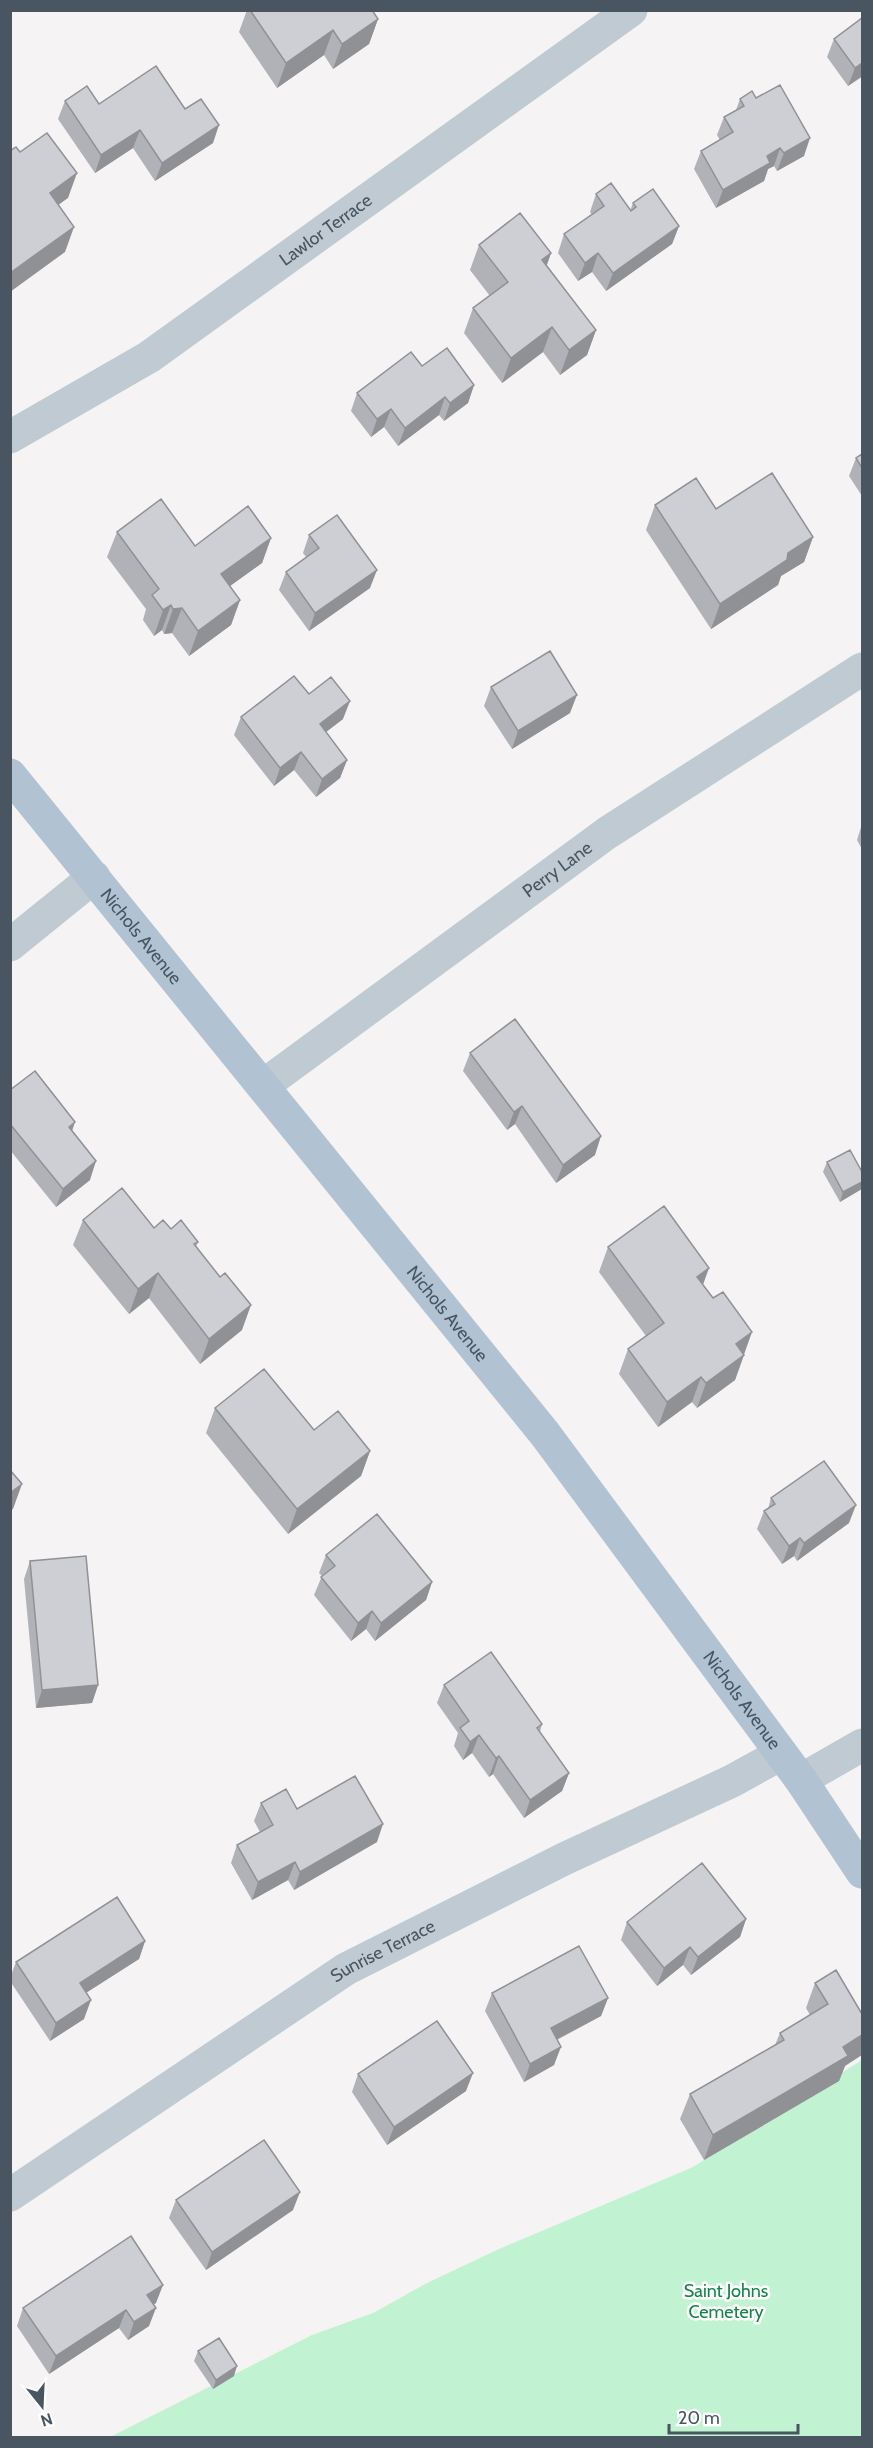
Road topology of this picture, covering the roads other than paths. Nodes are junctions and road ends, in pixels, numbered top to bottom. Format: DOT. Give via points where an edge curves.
graph roads {
  1 [pos="631,10"];
  2 [pos="10,436"];
  3 [pos="862,669"];
  4 [pos="10,775"];
  5 [pos="94,877"];
  6 [pos="10,945"];
  7 [pos="264,1085"];
  8 [pos="862,1745"];
  9 [pos="781,1754"];
  10 [pos="801,1780"];
  11 [pos="862,1872"];
  12 [pos="10,2195"];
  1 -- 2 [label="street, Lawlor Terrace" via="149,357"];
  3 -- 7 [label="street, Perry Lane" via="607,833"];
  4 -- 5 [label="main road, Nichols Avenue"];
  5 -- 6 [label="street"];
  5 -- 7 [label="main road, Nichols Avenue"];
  7 -- 9 [label="main road, Nichols Avenue" via="545,1434"];
  8 -- 10 [label="street"];
  9 -- 10 [label="main road, Nichols Avenue"];
  9 -- 12 [label="street, Sunrise Terrace" via="346,1969"];
  10 -- 11 [label="main road, Nichols Avenue"];
}
